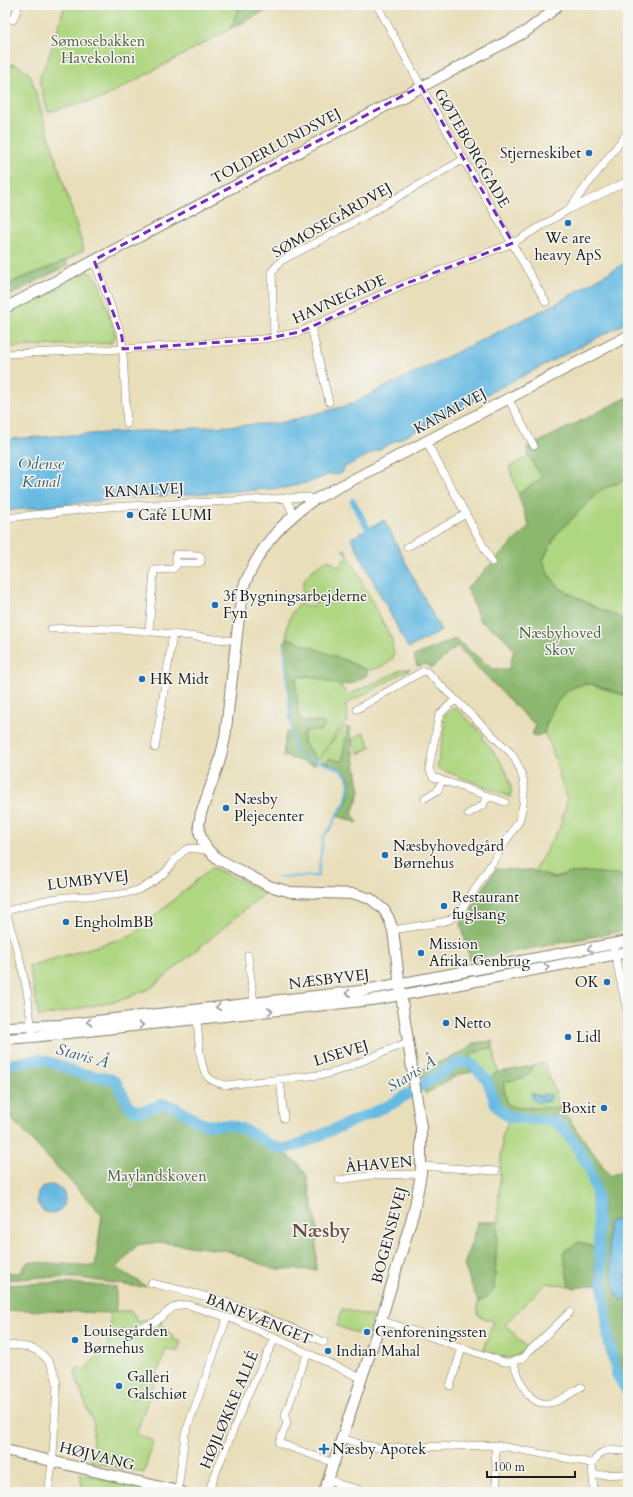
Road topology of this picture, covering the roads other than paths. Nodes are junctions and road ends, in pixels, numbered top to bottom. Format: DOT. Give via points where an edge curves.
graph roads {
  1 [pos="19,5"];
  2 [pos="377,5"];
  3 [pos="558,5"];
  4 [pos="5,17"];
  5 [pos="421,86"];
  6 [pos="628,133"];
  7 [pos="464,159"];
  8 [pos="628,181"];
  9 [pos="568,210"];
  10 [pos="513,243"];
  11 [pos="94,260"];
  12 [pos="546,302"];
  13 [pos="5,308"];
  14 [pos="311,327"];
  15 [pos="628,336"];
  16 [pos="274,338"];
  17 [pos="123,349"];
  18 [pos="5,354"];
  19 [pos="508,398"];
  20 [pos="330,402"];
  21 [pos="127,424"];
  22 [pos="426,441"];
  23 [pos="534,446"];
  24 [pos="286,498"];
  25 [pos="312,501"];
  26 [pos="293,514"];
  27 [pos="466,514"];
  28 [pos="5,518"];
  29 [pos="407,547"];
  30 [pos="492,562"];
  31 [pos="176,563"];
  32 [pos="51,629"];
  33 [pos="149,632"];
  34 [pos="173,634"];
  35 [pos="236,640"];
  36 [pos="456,700"];
  37 [pos="357,709"];
  38 [pos="155,748"];
  39 [pos="442,780"];
  40 [pos="488,796"];
  41 [pos="425,798"];
  42 [pos="505,802"];
  43 [pos="468,814"];
  44 [pos="208,850"];
  45 [pos="5,912"];
  46 [pos="393,930"];
  47 [pos="628,941"];
  48 [pos="614,949"];
  49 [pos="628,952"];
  50 [pos="248,955"];
  51 [pos="459,973"];
  52 [pos="400,984"];
  53 [pos="401,996"];
  54 [pos="350,1002"];
  55 [pos="254,1003"];
  56 [pos="628,1016"];
  57 [pos="197,1019"];
  58 [pos="32,1027"];
  59 [pos="5,1028"];
  60 [pos="32,1037"];
  61 [pos="5,1039"];
  62 [pos="408,1042"];
  63 [pos="280,1079"];
  64 [pos="284,1118"];
  65 [pos="421,1170"];
  66 [pos="496,1171"];
  67 [pos="339,1180"];
  68 [pos="151,1283"];
  69 [pos="570,1312"];
  70 [pos="227,1318"];
  71 [pos="381,1320"];
  72 [pos="126,1330"];
  73 [pos="275,1338"];
  74 [pos="324,1342"];
  75 [pos="5,1346"];
  76 [pos="462,1348"];
  77 [pos="308,1353"];
  78 [pos="513,1362"];
  79 [pos="362,1378"];
  80 [pos="450,1386"];
  81 [pos="581,1387"];
  82 [pos="342,1438"];
  83 [pos="495,1444"];
  84 [pos="5,1450"];
  85 [pos="628,1451"];
  86 [pos="52,1460"];
  87 [pos="334,1463"];
  88 [pos="592,1464"];
  89 [pos="628,1474"];
  90 [pos="593,1475"];
  91 [pos="329,1478"];
  92 [pos="380,1490"];
  93 [pos="50,1492"];
  94 [pos="180,1492"];
  95 [pos="208,1492"];
  96 [pos="324,1492"];
  97 [pos="369,1492"];
  98 [pos="497,1492"];
  99 [pos="594,1492"];
  1 -- 4 [label="street" via="13,20"];
  2 -- 5 [label="street, GØTEBORGGADE"];
  3 -- 5 [label="street, TOLDERLUNDSVEJ" via="525,32"];
  5 -- 7 [label="street, GØTEBORGGADE"];
  5 -- 11 [label="street, TOLDERLUNDSVEJ"];
  6 -- 9 [label="street, HAVNEGADE"];
  7 -- 10 [label="street, GØTEBORGGADE"];
  7 -- 16 [label="street, SØMOSEGÅRDVEJ" via="281,261 272,271"];
  8 -- 9 [label="street"];
  9 -- 10 [label="street, HAVNEGADE"];
  10 -- 12 [label="street, GØTEBORGGADE"];
  10 -- 14 [label="street, HAVNEGADE" via="402,285"];
  11 -- 13 [label="street, TOLDERLUNDSVEJ"];
  11 -- 17 [label="street" via="122,337"];
  14 -- 16 [label="street, HAVNEGADE"];
  14 -- 20 [label="street"];
  15 -- 19 [label="street, KANALVEJ"];
  16 -- 17 [label="street, HAVNEGADE"];
  17 -- 18 [label="street, HAVNEGADE"];
  17 -- 21 [label="street"];
  19 -- 22 [label="street, KANALVEJ"];
  19 -- 23 [label="street"];
  22 -- 25 [label="street, KANALVEJ"];
  22 -- 27 [label="street"];
  24 -- 25 [label="street, KANALVEJ" via="309,497"];
  24 -- 26 [label="street"];
  24 -- 28 [label="street, KANALVEJ" via="108,507"];
  25 -- 26 [label="street"];
  26 -- 35 [label="street" via="272,537 250,570 242,591"];
  27 -- 29 [label="street"];
  27 -- 30 [label="street"];
  31 -- 33 [label="street" via="173,569 154,570"];
  32 -- 33 [label="street"];
  33 -- 34 [label="street"];
  34 -- 35 [label="street"];
  34 -- 38 [label="street"];
  35 -- 44 [label="street" via="225,738 199,824 203,842"];
  36 -- 37 [label="street" via="423,671"];
  36 -- 39 [label="street" via="439,715 429,769 433,776"];
  36 -- 46 [label="street" via="511,753 523,776 524,806 519,821 461,911 442,922"];
  39 -- 40 [label="street"];
  39 -- 41 [label="street" via="438,790"];
  40 -- 42 [label="street"];
  40 -- 43 [label="street" via="483,805"];
  44 -- 45 [label="street, LUMBYVEJ" via="188,848 158,878 138,890 112,895 59,898"];
  44 -- 46 [label="street, BOGENSEVEJ" via="218,859 278,889 363,896 384,910"];
  45 -- 58 [label="street, LUMBYVEJ" via="20,960"];
  46 -- 52 [label="street, BOGENSEVEJ"];
  47 -- 48 [label="street, NÆSBYVEJ"];
  48 -- 49 [label="street, NÆSBYVEJ"];
  48 -- 51 [label="street, NÆSBYVEJ, one-way"];
  53 -- 48 [label="street, NÆSBYVEJ, one-way"];
  48 -- 56 [label="street"];
  50 -- 55 [label="street"];
  51 -- 52 [label="street, NÆSBYVEJ"];
  51 -- 53 [label="street" via="446,981 405,990"];
  52 -- 53 [label="street, BOGENSEVEJ"];
  52 -- 54 [label="street" via="396,991"];
  52 -- 55 [label="street, NÆSBYVEJ, one-way"];
  53 -- 54 [label="street, NÆSBYVEJ"];
  53 -- 62 [label="street, BOGENSEVEJ"];
  57 -- 54 [label="street, NÆSBYVEJ, one-way"];
  55 -- 58 [label="street, NÆSBYVEJ, one-way"];
  60 -- 57 [label="street, NÆSBYVEJ, one-way"];
  57 -- 63 [label="street, LISEVEJ" via="202,1065 210,1079 225,1085"];
  58 -- 59 [label="street, NÆSBYVEJ"];
  58 -- 60 [label="street, LUMBYVEJ"];
  60 -- 61 [label="street, NÆSBYVEJ"];
  62 -- 63 [label="street, LISEVEJ" via="328,1074"];
  62 -- 65 [label="street, BOGENSEVEJ" via="421,1127"];
  63 -- 64 [label="street"];
  65 -- 66 [label="street, ÅHAVEN"];
  65 -- 67 [label="street, ÅHAVEN"];
  65 -- 71 [label="street, BOGENSEVEJ" via="414,1211"];
  68 -- 74 [label="street, BANEVÆNGET" via="239,1306"];
  69 -- 78 [label="street" via="522,1358"];
  70 -- 72 [label="street, BANEVÆNGET" via="180,1304 153,1323"];
  70 -- 73 [label="street, BANEVÆNGET"];
  70 -- 94 [label="street" via="185,1434"];
  71 -- 76 [label="street"];
  71 -- 79 [label="street, BOGENSEVEJ"];
  73 -- 77 [label="street, BANEVÆNGET"];
  73 -- 95 [label="street, HØJLØKKE ALLÉ" via="245,1401"];
  75 -- 86 [label="street" via="16,1345 37,1351 47,1358 53,1368 57,1385"];
  76 -- 78 [label="street" via="504,1362"];
  76 -- 80 [label="street"];
  77 -- 79 [label="street, BANEVÆNGET"];
  77 -- 87 [label="street" via="298,1375 286,1415 287,1423 279,1444"];
  78 -- 81 [label="street" via="524,1390 530,1397 544,1404 559,1401"];
  79 -- 82 [label="street, BOGENSEVEJ"];
  82 -- 83 [label="street" via="379,1448"];
  82 -- 87 [label="street, BOGENSEVEJ"];
  83 -- 88 [label="street"];
  83 -- 98 [label="street"];
  84 -- 86 [label="street, HØJVANG"];
  85 -- 88 [label="street" via="602,1452"];
  86 -- 93 [label="street"];
  86 -- 94 [label="street, HØJVANG"];
  87 -- 91 [label="street, BOGENSEVEJ"];
  88 -- 90 [label="street"];
  89 -- 90 [label="street"];
  90 -- 99 [label="street"];
  91 -- 96 [label="street, BOGENSEVEJ"];
  91 -- 97 [label="street" via="339,1484"];
  92 -- 97 [label="street"];
}
